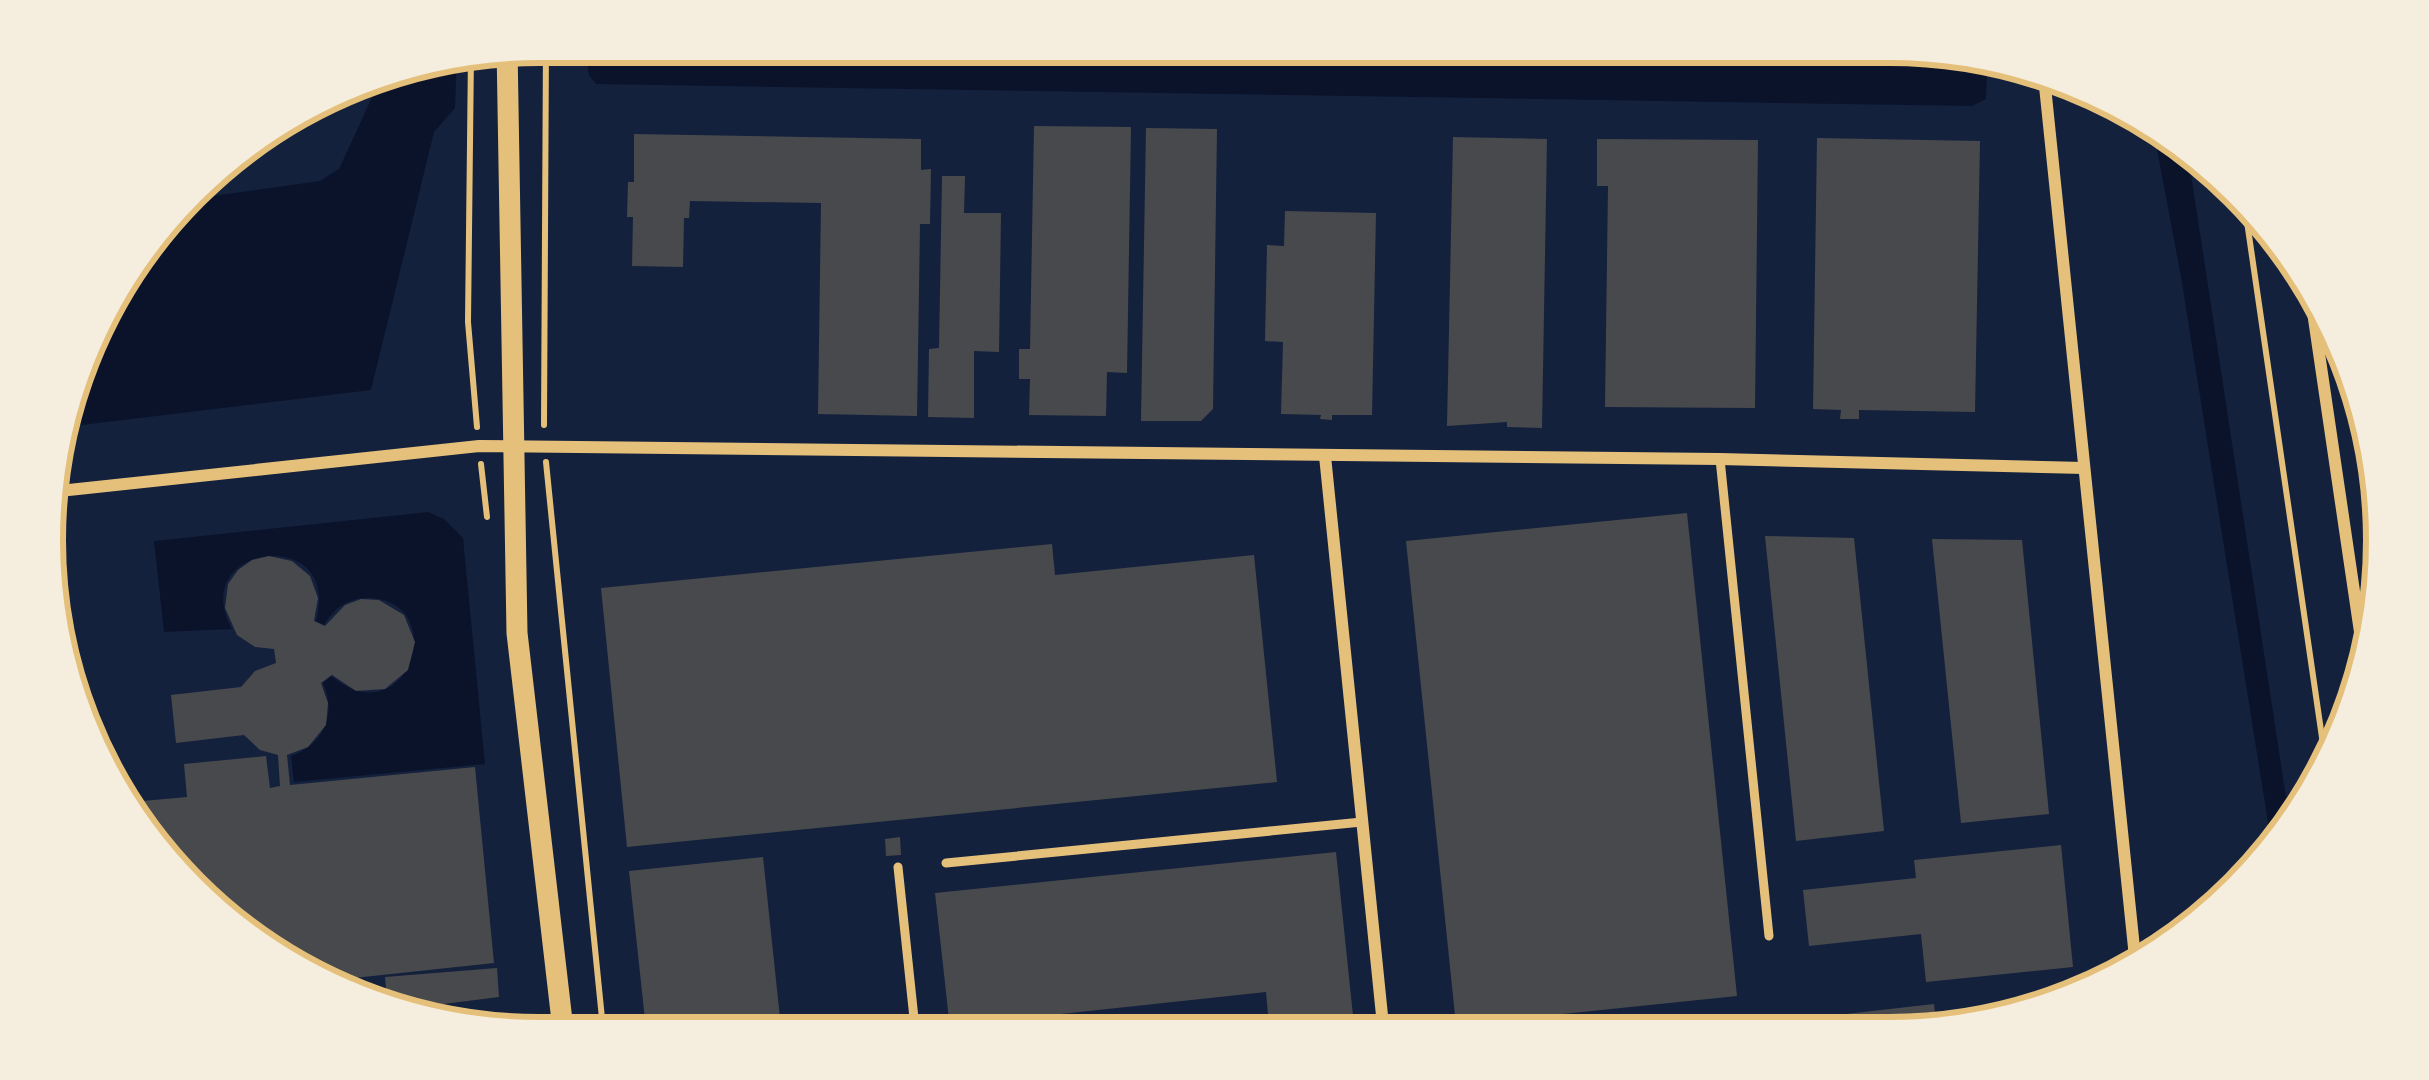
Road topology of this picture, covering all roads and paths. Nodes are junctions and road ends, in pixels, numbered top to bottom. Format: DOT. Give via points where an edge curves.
graph roads {
  1 [pos="546,63"];
  2 [pos="508,64"];
  3 [pos="2045,89"];
  4 [pos="2249,226"];
  5 [pos="2315,325"];
  6 [pos="513,447"];
  7 [pos="544,448"];
  8 [pos="1325,456"];
  9 [pos="1720,459"];
  10 [pos="2084,468"];
  11 [pos="66,490"];
  12 [pos="2359,623"];
  13 [pos="2322,740"];
  14 [pos="1362,822"];
  15 [pos="946,862"];
  16 [pos="898,867"];
  17 [pos="1769,936"];
  18 [pos="2134,949"];
  19 [pos="562,1017"];
  20 [pos="602,1017"];
  21 [pos="914,1017"];
  22 [pos="1382,1017"];
  1 -- 7 [label="path"];
  2 -- 6 [label="street"];
  3 -- 10 [label="street"];
  4 -- 13 [label="path"];
  5 -- 12 [label="street"];
  6 -- 7 [label="street"];
  6 -- 11 [label="street"];
  6 -- 19 [label="street" via="517,633"];
  7 -- 8 [label="street"];
  7 -- 20 [label="path"];
  8 -- 9 [label="street"];
  8 -- 14 [label="street"];
  9 -- 10 [label="street"];
  9 -- 17 [label="lane"];
  10 -- 18 [label="street"];
  14 -- 15 [label="lane"];
  14 -- 22 [label="street"];
  16 -- 21 [label="lane"];
}
